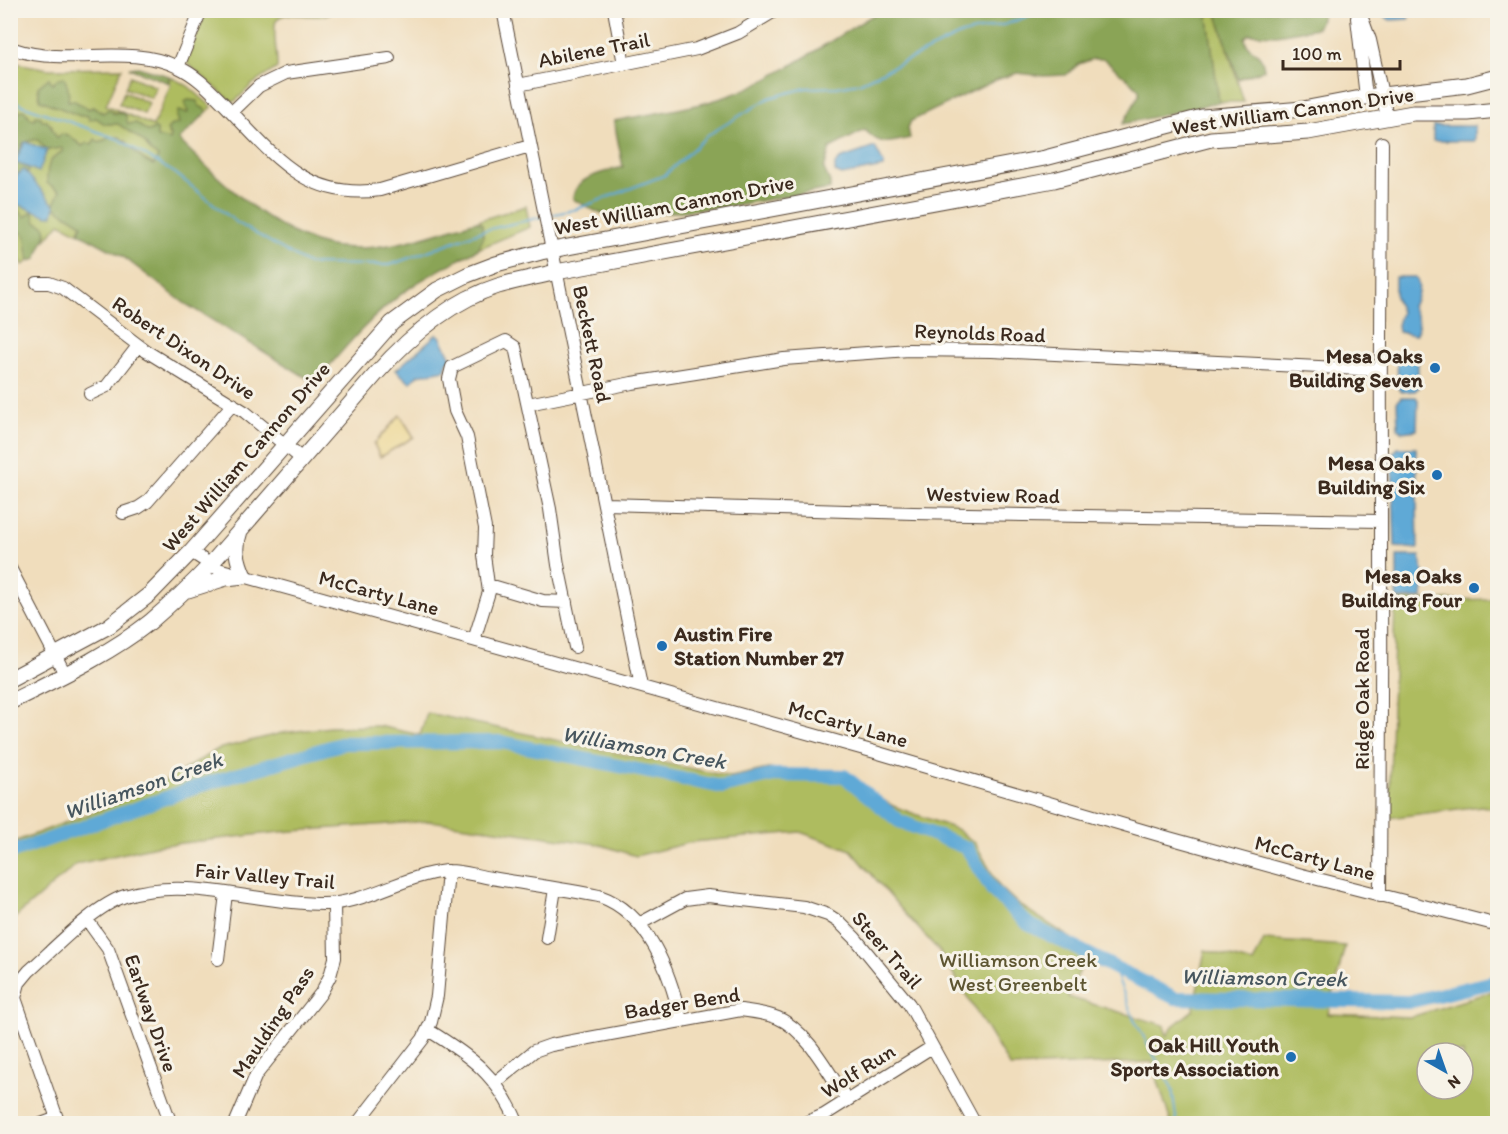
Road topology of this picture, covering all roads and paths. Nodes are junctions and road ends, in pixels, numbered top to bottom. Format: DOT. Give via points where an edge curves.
graph roads {
  1 [pos="201,10"];
  2 [pos="503,10"];
  3 [pos="614,10"];
  4 [pos="776,10"];
  5 [pos="1358,10"];
  6 [pos="10,48"];
  7 [pos="389,58"];
  8 [pos="624,64"];
  9 [pos="178,67"];
  10 [pos="1497,77"];
  11 [pos="518,85"];
  12 [pos="1382,95"];
  13 [pos="1366,97"];
  14 [pos="1497,110"];
  15 [pos="232,112"];
  16 [pos="1387,117"];
  17 [pos="1382,143"];
  18 [pos="530,146"];
  19 [pos="552,249"];
  20 [pos="556,272"];
  21 [pos="37,283"];
  22 [pos="138,346"];
  23 [pos="1379,370"];
  24 [pos="582,392"];
  25 [pos="90,394"];
  26 [pos="233,404"];
  27 [pos="528,407"];
  28 [pos="284,444"];
  29 [pos="302,459"];
  30 [pos="606,504"];
  31 [pos="123,513"];
  32 [pos="1380,521"];
  33 [pos="242,527"];
  34 [pos="191,552"];
  35 [pos="210,565"];
  36 [pos="10,568"];
  37 [pos="244,576"];
  38 [pos="489,585"];
  39 [pos="185,591"];
  40 [pos="566,602"];
  41 [pos="472,639"];
  42 [pos="575,647"];
  43 [pos="56,656"];
  44 [pos="65,674"];
  45 [pos="10,679"];
  46 [pos="641,686"];
  47 [pos="10,702"];
  48 [pos="448,871"];
  49 [pos="555,889"];
  50 [pos="226,894"];
  51 [pos="1380,896"];
  52 [pos="334,904"];
  53 [pos="87,920"];
  54 [pos="639,924"];
  55 [pos="1497,925"];
  56 [pos="547,938"];
  57 [pos="218,959"];
  58 [pos="681,1020"];
  59 [pos="428,1030"];
  60 [pos="932,1047"];
  61 [pos="496,1082"];
  62 [pos="847,1100"];
  63 [pos="58,1121"];
  64 [pos="360,1122"];
  65 [pos="41,1124"];
  66 [pos="171,1124"];
  67 [pos="235,1124"];
  68 [pos="518,1124"];
  69 [pos="803,1124"];
  70 [pos="975,1124"];
  1 -- 9 [label="street"];
  2 -- 11 [label="street, Beckett Road"];
  3 -- 8 [label="street"];
  4 -- 8 [label="street, Abilene Trail" via="711,44"];
  5 -- 12 [label="street" via="1370,40"];
  5 -- 13 [label="street"];
  6 -- 9 [label="street" via="53,56 136,57"];
  7 -- 15 [label="street" via="286,73 259,86"];
  8 -- 11 [label="street, Abilene Trail"];
  9 -- 15 [label="street"];
  10 -- 12 [label="main road, West William Cannon Drive" via="1467,85"];
  11 -- 18 [label="street, Beckett Road"];
  12 -- 13 [label="main road, West William Cannon Drive"];
  12 -- 16 [label="street"];
  13 -- 19 [label="main road, West William Cannon Drive" via="1276,112 1202,117 1045,158"];
  14 -- 16 [label="main road, West William Cannon Drive"];
  15 -- 18 [label="street" via="297,175 349,192 390,188"];
  16 -- 20 [label="main road, West William Cannon Drive" via="1308,132 1211,139 1054,180"];
  17 -- 23 [label="street, Ridge Oak Road"];
  18 -- 19 [label="street, Beckett Road"];
  19 -- 20 [label="street, Beckett Road"];
  19 -- 28 [label="main road, West William Cannon Drive" via="467,275 415,305 375,341"];
  20 -- 24 [label="street, Beckett Road"];
  20 -- 29 [label="main road, West William Cannon Drive" via="496,287 466,300 421,329 389,359"];
  21 -- 22 [label="street, Robert Dixon Drive" via="63,288"];
  22 -- 25 [label="street" via="107,386"];
  22 -- 26 [label="street, Robert Dixon Drive"];
  23 -- 24 [label="street, Reynolds Road" via="909,350 784,359"];
  23 -- 32 [label="street, Ridge Oak Road"];
  24 -- 27 [label="street, Reynolds Road"];
  24 -- 30 [label="street, Beckett Road"];
  26 -- 28 [label="street, Robert Dixon Drive"];
  26 -- 31 [label="street" via="147,502"];
  27 -- 38 [label="street" via="515,347 510,342 502,341 450,370 455,411 466,437 485,528"];
  27 -- 40 [label="street"];
  28 -- 29 [label="street, Robert Dixon Drive"];
  28 -- 34 [label="main road, West William Cannon Drive"];
  29 -- 33 [label="main road, West William Cannon Drive"];
  30 -- 32 [label="street, Westview Road"];
  30 -- 46 [label="street, Beckett Road"];
  32 -- 51 [label="street, Ridge Oak Road"];
  33 -- 35 [label="main road, West William Cannon Drive"];
  33 -- 37 [label="main road" via="236,547"];
  34 -- 35 [label="street, McCarty Lane"];
  34 -- 43 [label="main road, West William Cannon Drive" via="129,611"];
  35 -- 37 [label="street, McCarty Lane"];
  35 -- 39 [label="main road, West William Cannon Drive"];
  36 -- 43 [label="street"];
  37 -- 39 [label="main road"];
  37 -- 41 [label="street, McCarty Lane"];
  38 -- 40 [label="street" via="543,601"];
  38 -- 41 [label="street" via="481,600"];
  39 -- 44 [label="main road, West William Cannon Drive" via="124,640"];
  40 -- 42 [label="street"];
  41 -- 46 [label="street, McCarty Lane"];
  43 -- 44 [label="street"];
  43 -- 45 [label="main road, West William Cannon Drive"];
  44 -- 47 [label="main road, West William Cannon Drive"];
  46 -- 51 [label="street, McCarty Lane"];
  48 -- 49 [label="street, Fair Valley Trail"];
  48 -- 52 [label="street, Fair Valley Trail"];
  48 -- 59 [label="street" via="437,996"];
  49 -- 54 [label="street, Fair Valley Trail" via="609,900"];
  49 -- 56 [label="street"];
  50 -- 52 [label="street, Fair Valley Trail"];
  50 -- 53 [label="street, Fair Valley Trail" via="178,888 147,891 115,900"];
  50 -- 57 [label="street"];
  51 -- 55 [label="street, McCarty Lane"];
  52 -- 67 [label="street, Maulding Pass" via="335,957 330,976 256,1075"];
  53 -- 63 [label="street, Fair Valley Trail" via="29,971 18,984 15,998"];
  53 -- 66 [label="street, Earlway Drive" via="108,949"];
  54 -- 58 [label="street, Fair Valley Trail" via="665,968"];
  54 -- 60 [label="street, Steer Trail" via="685,899 708,896 804,907 828,915 855,938 897,988"];
  58 -- 61 [label="street, Badger Bend" via="541,1048"];
  58 -- 62 [label="street, Badger Bend" via="741,1010 777,1017 804,1038"];
  59 -- 61 [label="street"];
  59 -- 64 [label="street"];
  60 -- 62 [label="street, Wolf Run"];
  60 -- 70 [label="street, Steer Trail"];
  61 -- 68 [label="street"];
  62 -- 69 [label="street, Wolf Run"];
  63 -- 65 [label="street"];
}
